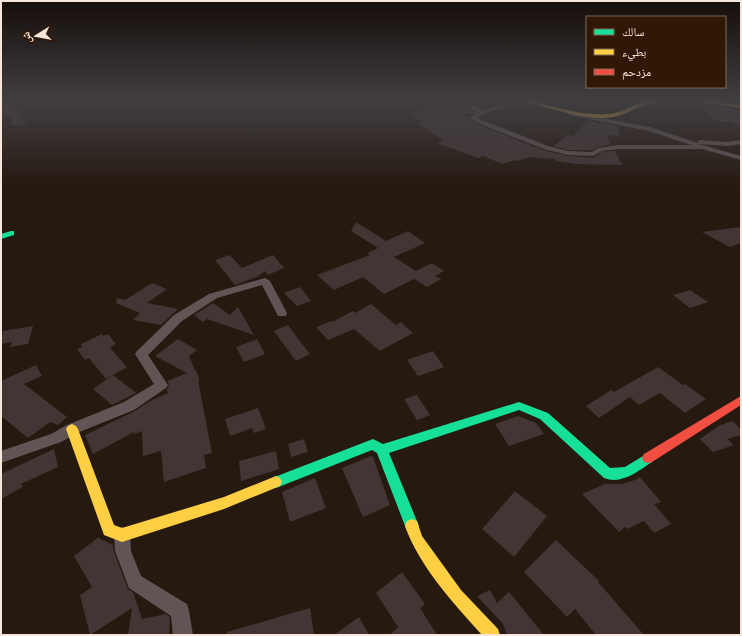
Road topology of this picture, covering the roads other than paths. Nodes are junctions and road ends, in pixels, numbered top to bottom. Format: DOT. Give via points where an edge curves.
graph roads {
  1 [pos="496,129"];
  2 [pos="648,129"];
  3 [pos="684,141"];
  4 [pos="741,142"];
  5 [pos="702,148"];
  6 [pos="741,158"];
  7 [pos="11,233"];
  8 [pos="1,237"];
  9 [pos="282,313"];
  10 [pos="741,400"];
  11 [pos="72,429"];
  12 [pos="382,450"];
  13 [pos="1,457"];
  14 [pos="122,535"];
  15 [pos="183,635"];
  16 [pos="492,635"];
  1 -- 5 [label="street" via="568,153 593,154 600,149 618,147"];
  2 -- 3 [label="street"];
  3 -- 4 [label="street" via="727,144"];
  3 -- 5 [label="street"];
  5 -- 6 [label="street"];
  7 -- 8 [label="street"];
  9 -- 11 [label="street" via="265,281 214,296 178,318 141,354 162,385 129,406"];
  10 -- 12 [label="street" via="627,472 608,474 544,416 519,406"];
  11 -- 13 [label="street" via="56,438"];
  11 -- 14 [label="street" via="109,530"];
  12 -- 14 [label="street" via="373,444 224,502"];
  12 -- 16 [label="street" via="416,540 456,595"];
  14 -- 15 [label="street" via="123,551 135,582 180,611"];
}
